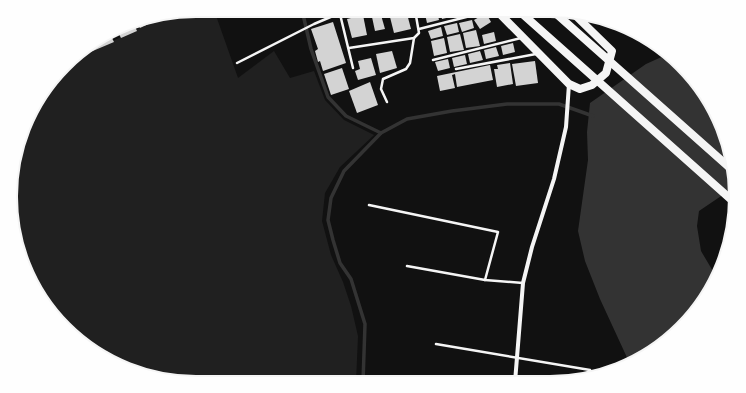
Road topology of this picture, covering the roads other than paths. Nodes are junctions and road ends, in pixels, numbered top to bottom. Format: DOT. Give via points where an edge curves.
graph roads {
  1 [pos="329,17"];
  2 [pos="340,17"];
  3 [pos="417,17"];
  4 [pos="465,17"];
  5 [pos="503,17"];
  6 [pos="526,17"];
  7 [pos="560,17"];
  8 [pos="580,20"];
  9 [pos="419,28"];
  10 [pos="524,37"];
  11 [pos="414,38"];
  12 [pos="349,48"];
  13 [pos="538,53"];
  14 [pos="433,60"];
  15 [pos="237,63"];
  16 [pos="353,68"];
  17 [pos="456,69"];
  18 [pos="569,84"];
  19 [pos="387,102"];
  20 [pos="726,165"];
  21 [pos="729,198"];
  22 [pos="369,205"];
  23 [pos="407,266"];
  24 [pos="485,280"];
  25 [pos="523,283"];
  26 [pos="436,344"];
  27 [pos="517,358"];
  28 [pos="590,370"];
  29 [pos="516,376"];
  1 -- 15 [label="lane"];
  2 -- 12 [label="lane"];
  3 -- 9 [label="lane"];
  4 -- 9 [label="lane"];
  5 -- 10 [label="main road"];
  6 -- 21 [label="main road"];
  7 -- 20 [label="main road"];
  8 -- 18 [label="main road" via="612,52 606,73 592,85 580,88"];
  9 -- 11 [label="lane" via="419,33"];
  10 -- 13 [label="main road"];
  10 -- 14 [label="lane"];
  11 -- 12 [label="lane"];
  11 -- 19 [label="lane" via="410,63 406,69 383,79 381,90"];
  12 -- 16 [label="lane"];
  13 -- 17 [label="lane"];
  13 -- 18 [label="main road"];
  18 -- 25 [label="street" via="566,127 554,179"];
  22 -- 24 [label="lane" via="498,232"];
  23 -- 24 [label="lane"];
  24 -- 25 [label="lane"];
  25 -- 27 [label="street"];
  26 -- 27 [label="lane"];
  27 -- 28 [label="lane"];
  27 -- 29 [label="street"];
}
